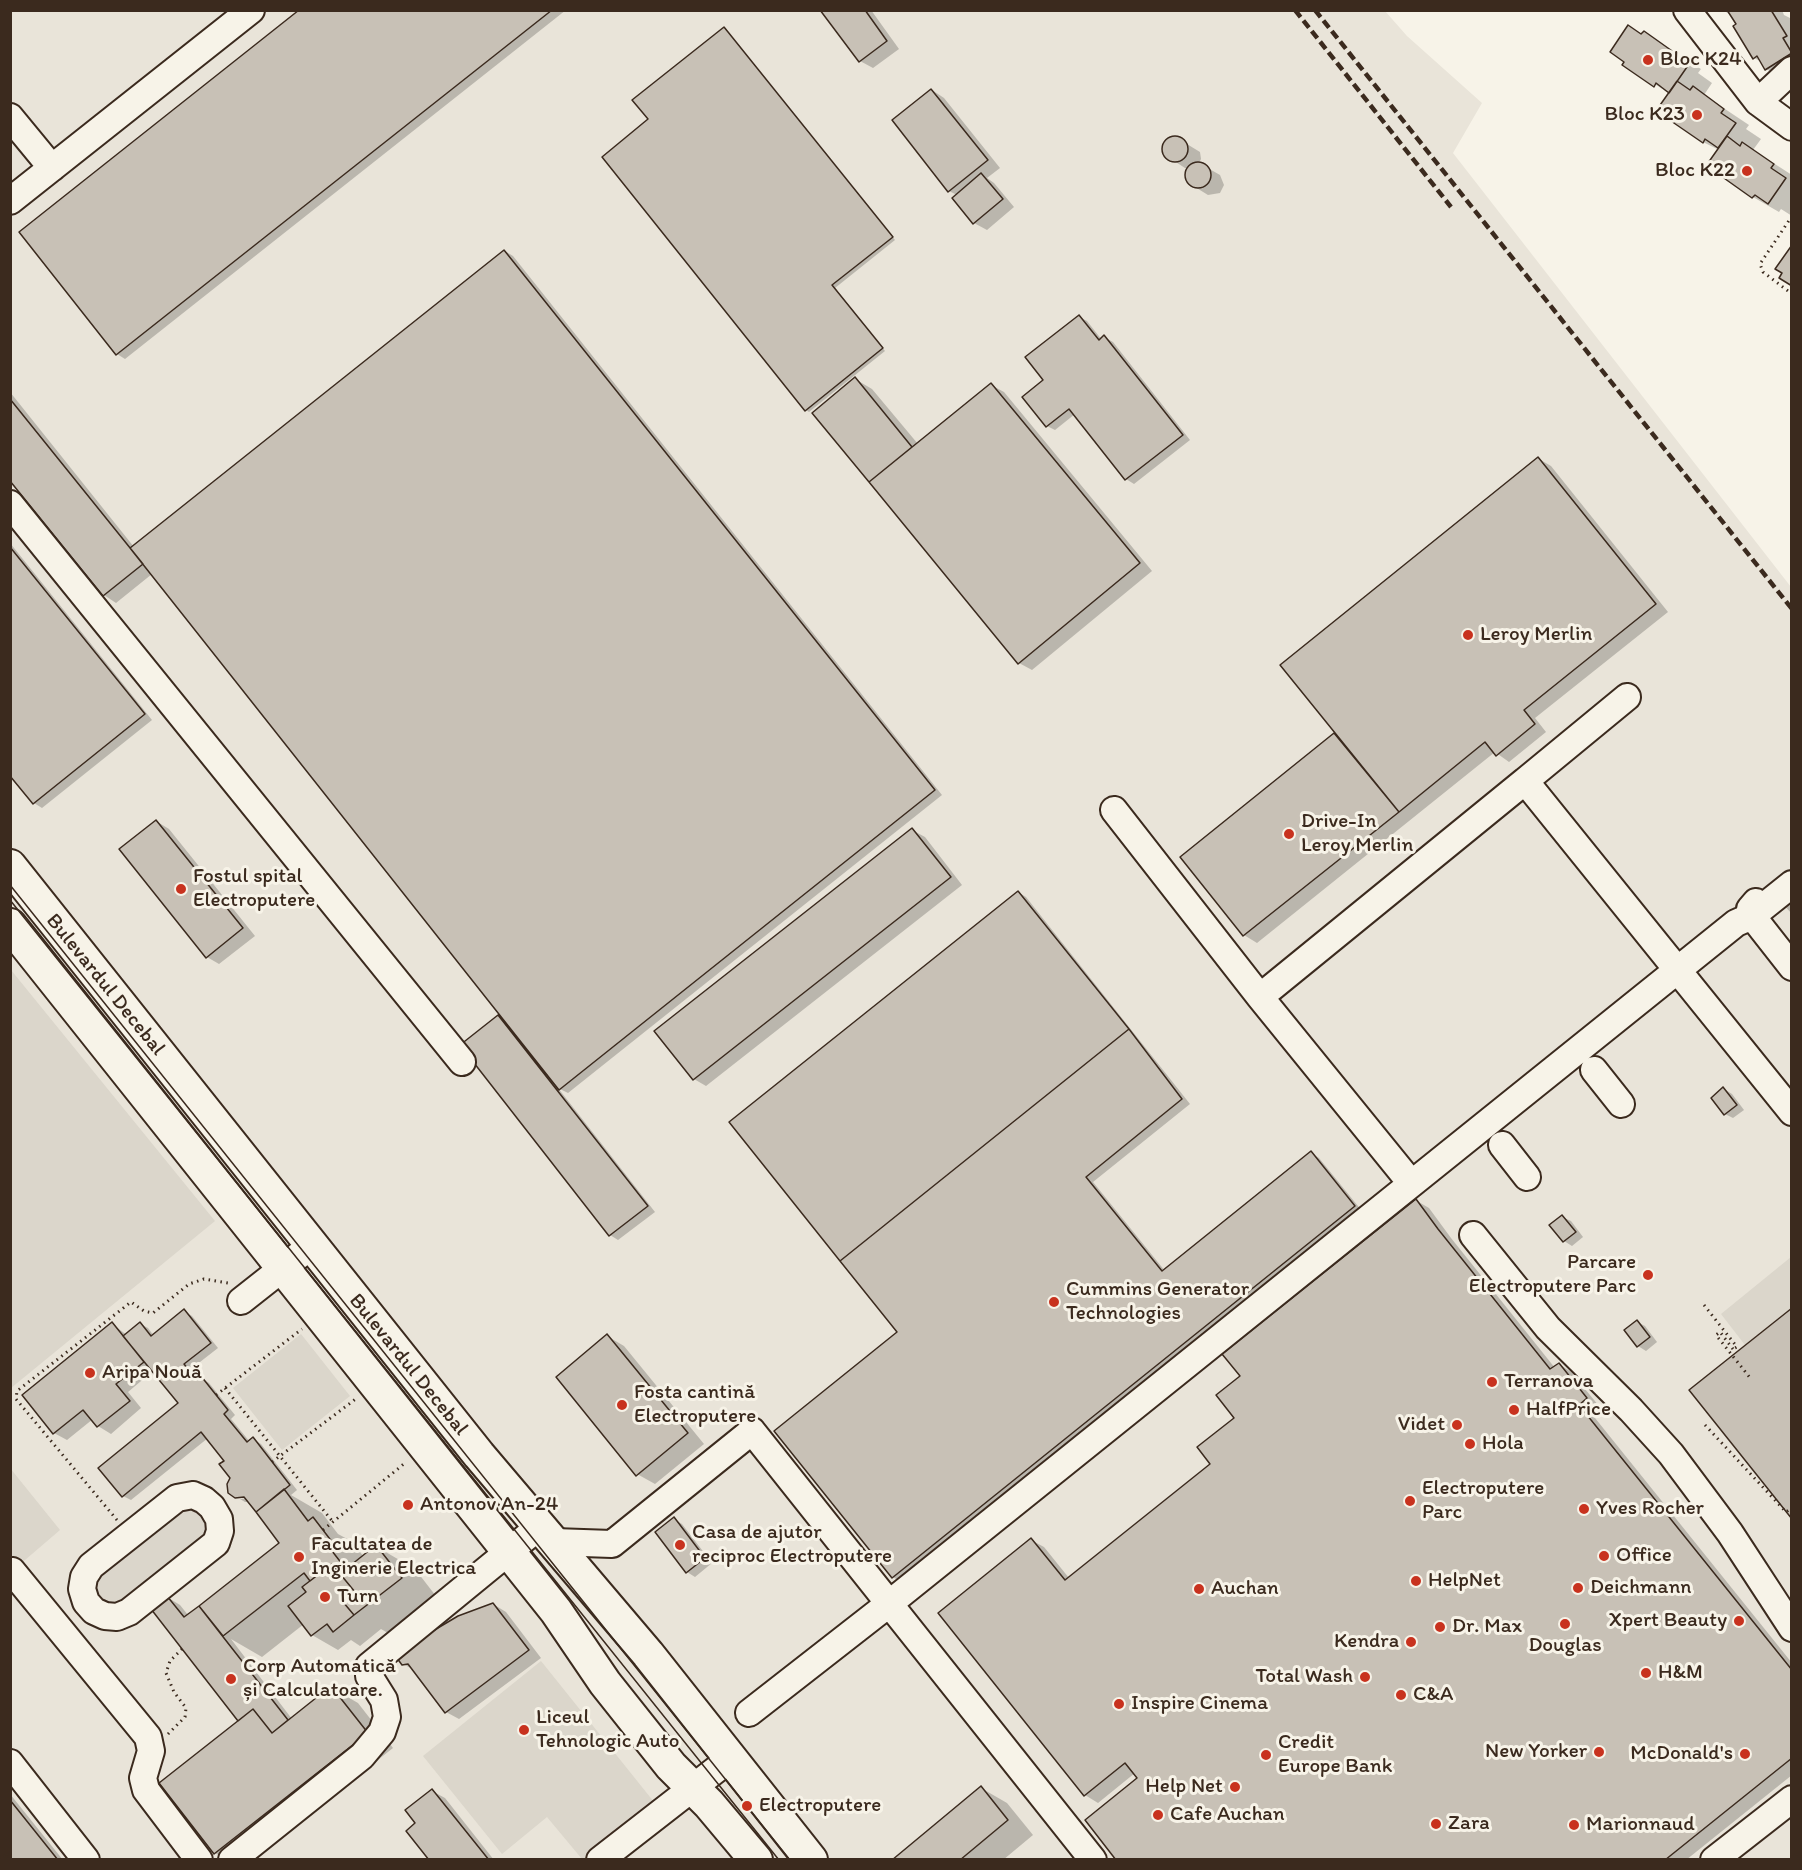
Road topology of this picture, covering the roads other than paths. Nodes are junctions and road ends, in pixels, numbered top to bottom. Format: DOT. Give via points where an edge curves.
graph roads {
  1 [pos="251,10"];
  2 [pos="1687,10"];
  3 [pos="1791,70"];
  4 [pos="1758,102"];
  5 [pos="10,117"];
  6 [pos="1791,127"];
  7 [pos="52,168"];
  8 [pos="10,201"];
  9 [pos="10,504"];
  10 [pos="1627,696"];
  11 [pos="1525,781"];
  12 [pos="1114,810"];
  13 [pos="1791,873"];
  14 [pos="15,881"];
  15 [pos="1791,884"];
  16 [pos="1758,924"];
  17 [pos="10,925"];
  18 [pos="1791,967"];
  19 [pos="1686,979"];
  20 [pos="1260,997"];
  21 [pos="462,1062"];
  22 [pos="1594,1070"];
  23 [pos="1622,1104"];
  24 [pos="1791,1112"];
  25 [pos="1502,1145"];
  26 [pos="1527,1177"];
  27 [pos="1411,1183"];
  28 [pos="1473,1235"];
  29 [pos="312,1245"];
  30 [pos="284,1268"];
  31 [pos="235,1292"];
  32 [pos="547,1534"];
  33 [pos="509,1551"];
  34 [pos="12,1570"];
  35 [pos="890,1603"];
  36 [pos="91,1607"];
  37 [pos="1791,1628"];
  38 [pos="63,1634"];
  39 [pos="749,1713"];
  40 [pos="731,1758"];
  41 [pos="10,1763"];
  42 [pos="693,1787"];
  43 [pos="1791,1799"];
  44 [pos="86,1860"];
  45 [pos="199,1860"];
  46 [pos="232,1860"];
  47 [pos="600,1860"];
  48 [pos="756,1860"];
  49 [pos="812,1860"];
  50 [pos="1093,1860"];
  51 [pos="1714,1860"];
  1 -- 7 [label="street"];
  2 -- 4 [label="street"];
  3 -- 4 [label="street"];
  4 -- 6 [label="street"];
  5 -- 7 [label="street"];
  7 -- 8 [label="street"];
  9 -- 21 [label="street"];
  10 -- 11 [label="street"];
  11 -- 19 [label="street"];
  11 -- 20 [label="street"];
  12 -- 20 [label="street"];
  13 -- 16 [label="street" via="1750,909"];
  14 -- 29 [label="main road, Bulevardul Decebal"];
  15 -- 16 [label="street"];
  16 -- 18 [label="street"];
  16 -- 19 [label="street" via="1736,923"];
  17 -- 30 [label="main road, Bulevardul Decebal"];
  19 -- 24 [label="street"];
  19 -- 27 [label="street"];
  20 -- 27 [label="street"];
  22 -- 23 [label="street"];
  25 -- 26 [label="street"];
  27 -- 35 [label="street"];
  28 -- 37 [label="street" via="1548,1328 1671,1454 1730,1533"];
  29 -- 30 [label="street"];
  29 -- 32 [label="main road, Bulevardul Decebal"];
  30 -- 31 [label="street"];
  30 -- 33 [label="main road, Bulevardul Decebal"];
  32 -- 33 [label="street"];
  32 -- 35 [label="street" via="612,1544 752,1431"];
  32 -- 40 [label="main road, Bulevardul Decebal"];
  33 -- 42 [label="main road, Bulevardul Decebal" via="605,1683 671,1766"];
  33 -- 46 [label="street" via="369,1666 369,1676 384,1700 387,1717 374,1743"];
  34 -- 38 [label="street"];
  35 -- 39 [label="street"];
  35 -- 50 [label="street"];
  36 -- 36 [label="street" via="105,1616 129,1612 216,1543 219,1519 212,1507 193,1495 177,1498 91,1566 82,1589"];
  36 -- 38 [label="street"];
  38 -- 45 [label="street" via="148,1737 151,1751 143,1778 146,1790"];
  40 -- 42 [label="street"];
  40 -- 49 [label="main road, Bulevardul Decebal"];
  41 -- 44 [label="street"];
  42 -- 47 [label="street"];
  42 -- 48 [label="main road, Bulevardul Decebal"];
  43 -- 51 [label="street"];
}
